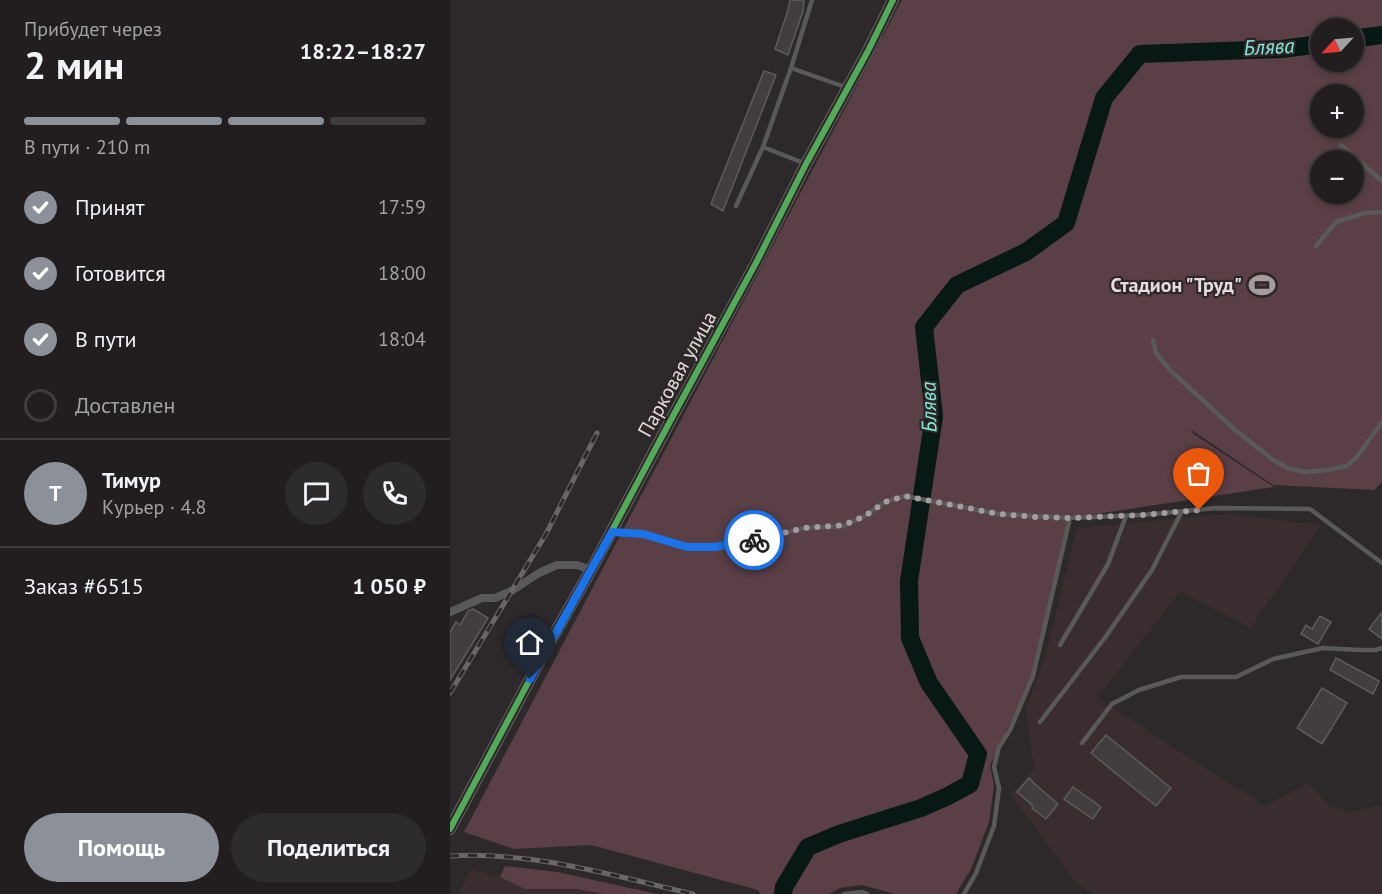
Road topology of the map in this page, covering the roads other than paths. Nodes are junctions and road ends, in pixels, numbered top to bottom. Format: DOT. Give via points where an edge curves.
graph roads {
  1 [pos="812,0"];
  2 [pos="893,0"];
  3 [pos="791,68"];
  4 [pos="848,88"];
  5 [pos="1341,145"];
  6 [pos="763,147"];
  7 [pos="806,164"];
  8 [pos="1382,181"];
  9 [pos="736,206"];
  10 [pos="1382,212"];
  11 [pos="1316,246"];
  12 [pos="1153,340"];
  13 [pos="1382,422"];
  14 [pos="1182,511"];
  15 [pos="1126,516"];
  16 [pos="1070,518"];
  17 [pos="612,532"];
  18 [pos="1382,563"];
  19 [pos="591,570"];
  20 [pos="450,612"];
  21 [pos="1060,645"];
  22 [pos="1382,648"];
  23 [pos="1040,722"];
  24 [pos="1082,743"];
  25 [pos="450,829"];
  26 [pos="844,894"];
  27 [pos="867,894"];
  28 [pos="964,894"];
  1 -- 3 [label="lane"];
  2 -- 4 [label="street, Парковая улица"];
  3 -- 4 [label="lane"];
  3 -- 6 [label="lane"];
  4 -- 7 [label="street, Парковая улица"];
  5 -- 8 [label="lane"];
  6 -- 7 [label="lane"];
  6 -- 9 [label="lane"];
  7 -- 17 [label="street, Парковая улица"];
  10 -- 11 [label="lane" via="1336,222"];
  12 -- 13 [label="lane" via="1156,353 1170,370 1234,429 1287,468 1305,472 1346,466"];
  14 -- 15 [label="lane"];
  14 -- 18 [label="lane" via="1310,509"];
  14 -- 23 [label="lane" via="1152,570"];
  15 -- 16 [label="lane"];
  15 -- 21 [label="lane" via="1107,564"];
  16 -- 17 [label="lane" via="999,514 905,496 885,502 844,525 804,528 715,547 687,547 643,534"];
  16 -- 28 [label="lane" via="1033,676 993,766 999,788 994,825"];
  17 -- 19 [label="street, Парковая улица"];
  19 -- 20 [label="street" via="557,565 495,598 482,598"];
  19 -- 25 [label="street, Парковая улица"];
  22 -- 24 [label="lane" via="1323,648 1273,659 1236,677 1181,677 1138,690 1112,704"];
  26 -- 27 [label="lane"];
}
